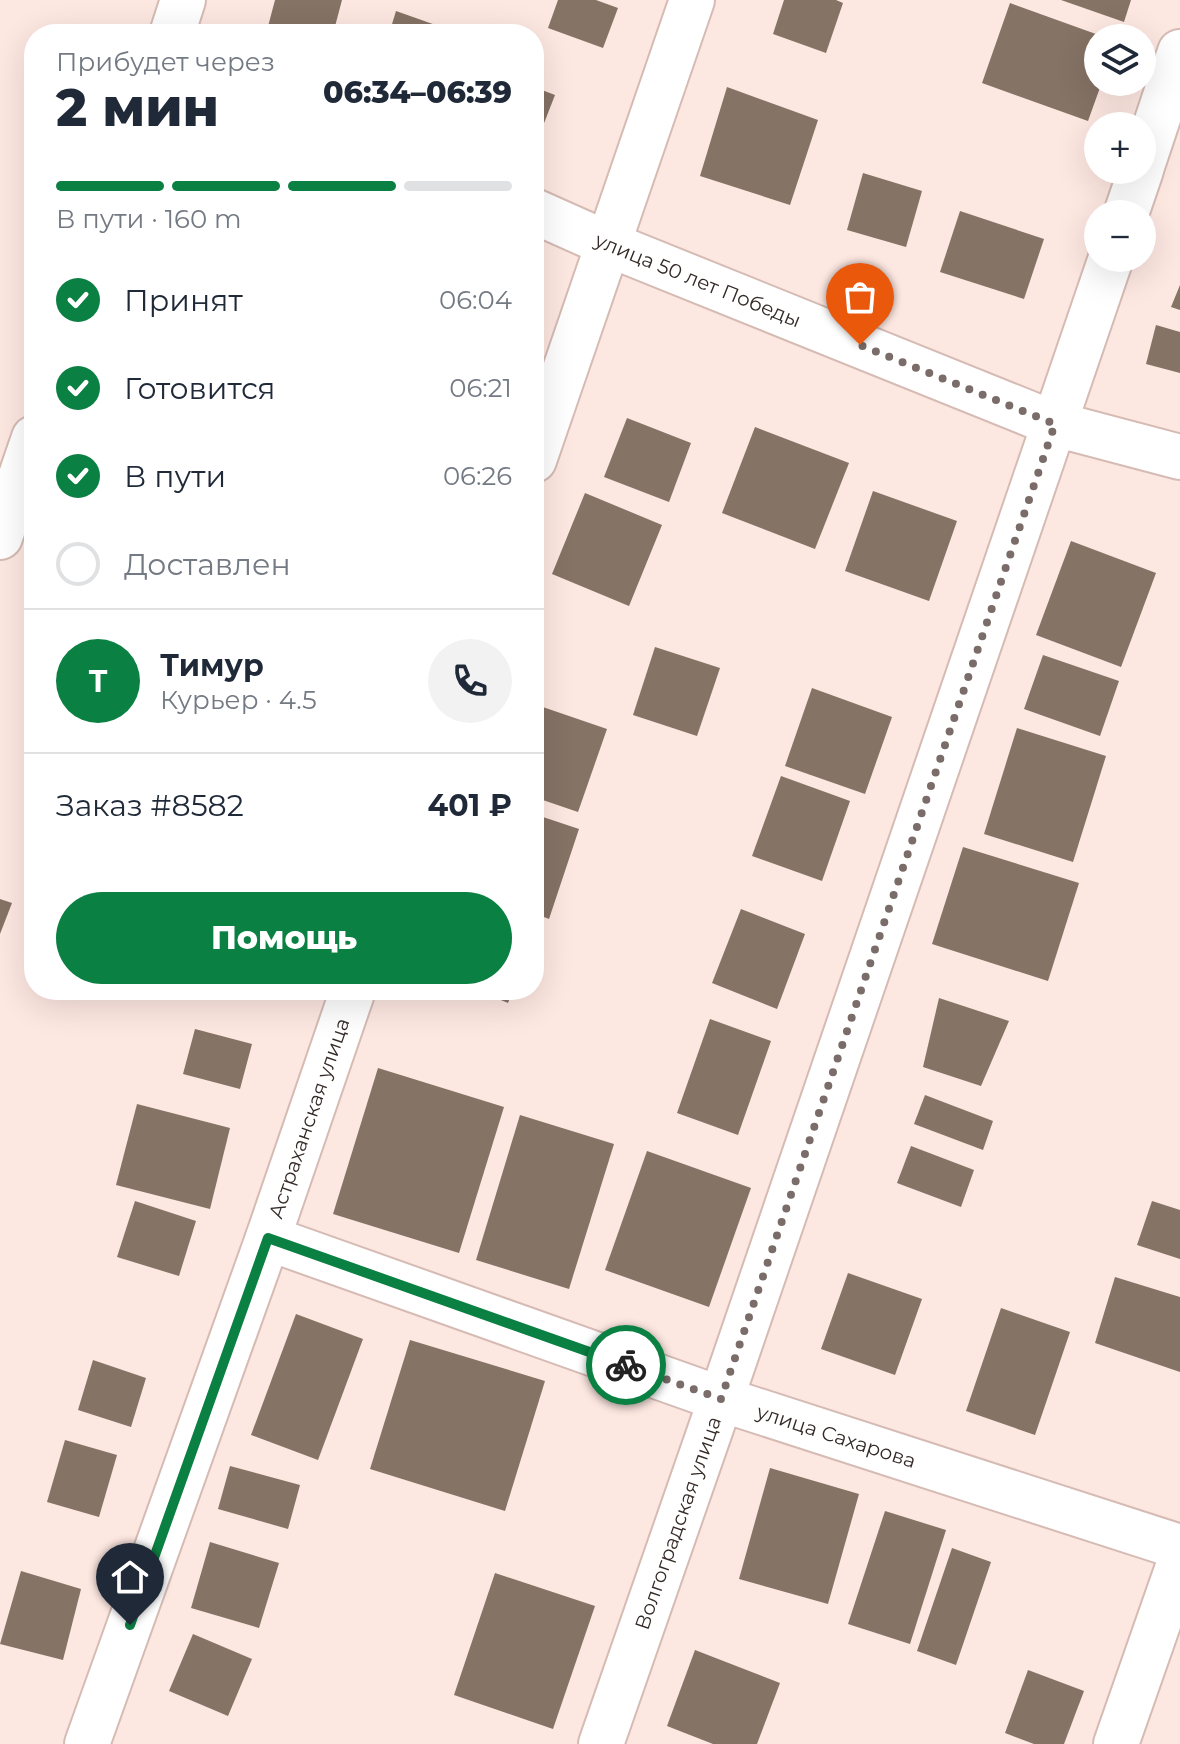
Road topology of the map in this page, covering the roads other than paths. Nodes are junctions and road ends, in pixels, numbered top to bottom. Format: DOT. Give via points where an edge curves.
graph roads {
  1 [pos="183,0"];
  2 [pos="692,0"];
  3 [pos="175,24"];
  4 [pos="1180,52"];
  5 [pos="1156,123"];
  6 [pos="544,215"];
  7 [pos="608,244"];
  8 [pos="1106,272"];
  9 [pos="1055,424"];
  10 [pos="544,431"];
  11 [pos="1180,457"];
  12 [pos="24,467"];
  13 [pos="0,537"];
  14 [pos="350,1000"];
  15 [pos="268,1238"];
  16 [pos="721,1399"];
  17 [pos="1180,1547"];
  18 [pos="1180,1561"];
  19 [pos="87,1744"];
  20 [pos="601,1744"];
  21 [pos="1116,1744"];
  1 -- 3 [label="street"];
  2 -- 7 [label="street"];
  4 -- 5 [label="street"];
  6 -- 7 [label="street, улица 50 лет Победы"];
  7 -- 9 [label="street, улица 50 лет Победы"];
  7 -- 10 [label="street"];
  8 -- 9 [label="street, Волгоградская улица"];
  9 -- 11 [label="street, улица 50 лет Победы"];
  9 -- 16 [label="street, Волгоградская улица"];
  12 -- 13 [label="street"];
  14 -- 15 [label="street, Астраханская улица"];
  15 -- 16 [label="street, улица Сахарова"];
  15 -- 19 [label="street, Астраханская улица"];
  16 -- 17 [label="street, улица Сахарова"];
  16 -- 20 [label="street, Волгоградская улица"];
  18 -- 21 [label="street"];
}
